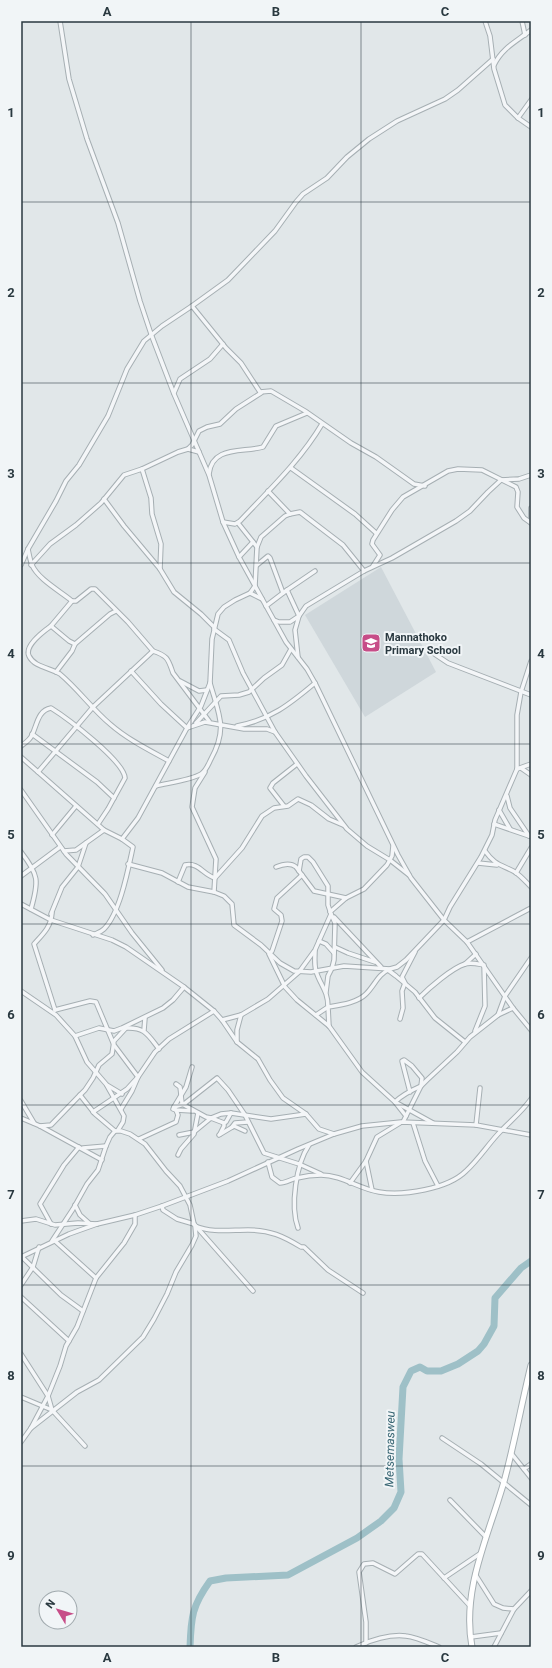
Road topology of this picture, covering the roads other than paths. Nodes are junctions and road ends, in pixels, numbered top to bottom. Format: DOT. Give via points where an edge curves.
graph roads {
  1 [pos="60,21"];
  2 [pos="485,21"];
  3 [pos="522,21"];
  4 [pos="531,30"];
  5 [pos="525,35"];
  6 [pos="493,59"];
  7 [pos="494,66"];
  8 [pos="531,100"];
  9 [pos="518,118"];
  10 [pos="531,127"];
  11 [pos="192,306"];
  12 [pos="151,334"];
  13 [pos="223,344"];
  14 [pos="261,393"];
  15 [pos="174,394"];
  16 [pos="307,413"];
  17 [pos="322,424"];
  18 [pos="194,441"];
  19 [pos="188,449"];
  20 [pos="199,452"];
  21 [pos="291,468"];
  22 [pos="142,469"];
  23 [pos="209,475"];
  24 [pos="531,475"];
  25 [pos="501,480"];
  26 [pos="425,486"];
  27 [pos="268,490"];
  28 [pos="104,499"];
  29 [pos="531,508"];
  30 [pos="290,514"];
  31 [pos="223,522"];
  32 [pos="238,523"];
  33 [pos="531,523"];
  34 [pos="376,533"];
  35 [pos="253,542"];
  36 [pos="257,546"];
  37 [pos="28,549"];
  38 [pos="239,557"];
  39 [pos="21,565"];
  40 [pos="32,565"];
  41 [pos="257,565"];
  42 [pos="373,566"];
  43 [pos="160,569"];
  44 [pos="314,571"];
  45 [pos="364,571"];
  46 [pos="255,586"];
  47 [pos="287,590"];
  48 [pos="250,593"];
  49 [pos="283,593"];
  50 [pos="72,601"];
  51 [pos="264,601"];
  52 [pos="266,606"];
  53 [pos="116,611"];
  54 [pos="299,616"];
  55 [pos="273,619"];
  56 [pos="50,626"];
  57 [pos="214,628"];
  58 [pos="75,644"];
  59 [pos="291,649"];
  60 [pos="153,651"];
  61 [pos="433,653"];
  62 [pos="298,657"];
  63 [pos="531,661"];
  64 [pos="131,671"];
  65 [pos="56,672"];
  66 [pos="178,679"];
  67 [pos="210,683"];
  68 [pos="315,683"];
  69 [pos="207,690"];
  70 [pos="252,690"];
  71 [pos="521,692"];
  72 [pos="531,695"];
  73 [pos="216,700"];
  74 [pos="93,707"];
  75 [pos="199,709"];
  76 [pos="204,716"];
  77 [pos="268,717"];
  78 [pos="210,722"];
  79 [pos="194,724"];
  80 [pos="76,726"];
  81 [pos="221,726"];
  82 [pos="235,727"];
  83 [pos="187,728"];
  84 [pos="275,732"];
  85 [pos="32,734"];
  86 [pos="21,746"];
  87 [pos="56,751"];
  88 [pos="21,757"];
  89 [pos="169,761"];
  90 [pos="298,764"];
  91 [pos="531,764"];
  92 [pos="206,769"];
  93 [pos="519,769"];
  94 [pos="38,772"];
  95 [pos="531,775"];
  96 [pos="156,786"];
  97 [pos="21,790"];
  98 [pos="506,795"];
  99 [pos="114,798"];
  100 [pos="76,806"];
  101 [pos="284,806"];
  102 [pos="499,810"];
  103 [pos="98,824"];
  104 [pos="494,824"];
  105 [pos="345,827"];
  106 [pos="510,829"];
  107 [pos="104,830"];
  108 [pos="52,835"];
  109 [pos="530,837"];
  110 [pos="122,839"];
  111 [pos="86,843"];
  112 [pos="393,845"];
  113 [pos="60,846"];
  114 [pos="531,848"];
  115 [pos="485,850"];
  116 [pos="64,851"];
  117 [pos="21,852"];
  118 [pos="390,860"];
  119 [pos="478,863"];
  120 [pos="128,864"];
  121 [pos="497,864"];
  122 [pos="78,867"];
  123 [pos="276,867"];
  124 [pos="33,868"];
  125 [pos="299,871"];
  126 [pos="516,873"];
  127 [pos="302,875"];
  128 [pos="21,876"];
  129 [pos="215,878"];
  130 [pos="411,878"];
  131 [pos="178,882"];
  132 [pos="531,887"];
  133 [pos="214,892"];
  134 [pos="328,895"];
  135 [pos="346,898"];
  136 [pos="21,904"];
  137 [pos="31,909"];
  138 [pos="116,909"];
  139 [pos="530,909"];
  140 [pos="52,913"];
  141 [pos="330,913"];
  142 [pos="46,917"];
  143 [pos="51,920"];
  144 [pos="444,920"];
  145 [pos="93,935"];
  146 [pos="319,941"];
  147 [pos="467,942"];
  148 [pos="334,947"];
  149 [pos="417,949"];
  150 [pos="315,950"];
  151 [pos="334,953"];
  152 [pos="269,954"];
  153 [pos="476,954"];
  154 [pos="531,958"];
  155 [pos="377,963"];
  156 [pos="465,964"];
  157 [pos="484,965"];
  158 [pos="332,968"];
  159 [pos="381,968"];
  160 [pos="389,969"];
  161 [pos="316,971"];
  162 [pos="299,972"];
  163 [pos="166,974"];
  164 [pos="404,982"];
  165 [pos="284,985"];
  166 [pos="184,987"];
  167 [pos="21,991"];
  168 [pos="326,992"];
  169 [pos="505,996"];
  170 [pos="419,998"];
  171 [pos="328,1007"];
  172 [pos="513,1008"];
  173 [pos="55,1010"];
  174 [pos="214,1011"];
  175 [pos="316,1014"];
  176 [pos="56,1015"];
  177 [pos="241,1015"];
  178 [pos="498,1015"];
  179 [pos="145,1018"];
  180 [pos="400,1019"];
  181 [pos="222,1020"];
  182 [pos="329,1026"];
  183 [pos="107,1028"];
  184 [pos="124,1028"];
  185 [pos="144,1030"];
  186 [pos="531,1030"];
  187 [pos="475,1032"];
  188 [pos="75,1036"];
  189 [pos="237,1042"];
  190 [pos="465,1042"];
  191 [pos="114,1045"];
  192 [pos="159,1049"];
  193 [pos="192,1067"];
  194 [pos="96,1072"];
  195 [pos="138,1077"];
  196 [pos="106,1084"];
  197 [pos="176,1084"];
  198 [pos="421,1086"];
  199 [pos="480,1088"];
  200 [pos="410,1092"];
  201 [pos="80,1094"];
  202 [pos="122,1094"];
  203 [pos="182,1094"];
  204 [pos="114,1098"];
  205 [pos="531,1099"];
  206 [pos="395,1102"];
  207 [pos="22,1104"];
  208 [pos="184,1104"];
  209 [pos="175,1108"];
  210 [pos="121,1109"];
  211 [pos="410,1110"];
  212 [pos="193,1111"];
  213 [pos="94,1112"];
  214 [pos="198,1113"];
  215 [pos="231,1113"];
  216 [pos="306,1114"];
  217 [pos="245,1115"];
  218 [pos="406,1116"];
  219 [pos="21,1118"];
  220 [pos="211,1118"];
  221 [pos="248,1122"];
  222 [pos="402,1122"];
  223 [pos="224,1123"];
  224 [pos="413,1123"];
  225 [pos="34,1124"];
  226 [pos="434,1124"];
  227 [pos="476,1125"];
  228 [pos="40,1126"];
  229 [pos="232,1127"];
  230 [pos="116,1131"];
  231 [pos="245,1131"];
  232 [pos="501,1131"];
  233 [pos="194,1132"];
  234 [pos="334,1134"];
  235 [pos="179,1135"];
  236 [pos="531,1135"];
  237 [pos="139,1139"];
  238 [pos="310,1144"];
  239 [pos="106,1146"];
  240 [pos="80,1147"];
  241 [pos="178,1155"];
  242 [pos="278,1157"];
  243 [pos="102,1160"];
  244 [pos="366,1161"];
  245 [pos="268,1162"];
  246 [pos="299,1164"];
  247 [pos="322,1175"];
  248 [pos="298,1178"];
  249 [pos="350,1183"];
  250 [pos="438,1186"];
  251 [pos="372,1190"];
  252 [pos="186,1196"];
  253 [pos="75,1205"];
  254 [pos="162,1206"];
  255 [pos="72,1212"];
  256 [pos="80,1215"];
  257 [pos="135,1215"];
  258 [pos="21,1221"];
  259 [pos="90,1223"];
  260 [pos="51,1224"];
  261 [pos="63,1224"];
  262 [pos="97,1224"];
  263 [pos="195,1225"];
  264 [pos="298,1228"];
  265 [pos="53,1242"];
  266 [pos="39,1247"];
  267 [pos="21,1256"];
  268 [pos="33,1268"];
  269 [pos="96,1278"];
  270 [pos="21,1285"];
  271 [pos="253,1290"];
  272 [pos="363,1293"];
  273 [pos="21,1297"];
  274 [pos="83,1311"];
  275 [pos="69,1341"];
  276 [pos="21,1354"];
  277 [pos="531,1365"];
  278 [pos="48,1396"];
  279 [pos="21,1397"];
  280 [pos="42,1407"];
  281 [pos="52,1411"];
  282 [pos="31,1428"];
  283 [pos="442,1438"];
  284 [pos="21,1442"];
  285 [pos="85,1446"];
  286 [pos="511,1453"];
  287 [pos="531,1464"];
  288 [pos="524,1469"];
  289 [pos="531,1478"];
  290 [pos="503,1482"];
  291 [pos="450,1500"];
  292 [pos="531,1505"];
  293 [pos="485,1536"];
  294 [pos="481,1553"];
  295 [pos="475,1574"];
  296 [pos="444,1578"];
  297 [pos="531,1591"];
  298 [pos="470,1606"];
  299 [pos="514,1609"];
  300 [pos="501,1633"];
  301 [pos="470,1638"];
  302 [pos="366,1643"];
  303 [pos="356,1647"];
  304 [pos="439,1647"];
  305 [pos="472,1647"];
  306 [pos="494,1647"];
  1 -- 12 [label="street" via="65,59 75,99 118,223"];
  2 -- 6 [label="street"];
  3 -- 5 [label="street"];
  4 -- 5 [label="street"];
  5 -- 7 [label="street" via="503,51"];
  6 -- 7 [label="street"];
  6 -- 11 [label="street" via="445,99 397,122 369,139 347,157 324,181 303,194 288,211 276,231 228,280"];
  7 -- 9 [label="street" via="504,105"];
  8 -- 9 [label="street"];
  9 -- 10 [label="street"];
  11 -- 12 [label="street"];
  11 -- 13 [label="street"];
  12 -- 15 [label="street"];
  12 -- 37 [label="street" via="139,347 108,416 79,465 66,480"];
  13 -- 14 [label="street" via="241,363"];
  13 -- 15 [label="street" via="210,359 180,380"];
  14 -- 16 [label="street" via="269,390"];
  14 -- 18 [label="street" via="236,409 220,424 199,431"];
  15 -- 18 [label="street"];
  16 -- 17 [label="street"];
  16 -- 23 [label="street" via="276,426 264,447 227,451 211,464"];
  17 -- 21 [label="street" via="312,442"];
  17 -- 26 [label="street" via="414,484"];
  18 -- 19 [label="street"];
  18 -- 20 [label="street"];
  19 -- 20 [label="street"];
  19 -- 22 [label="street"];
  20 -- 23 [label="street"];
  21 -- 27 [label="street"];
  21 -- 34 [label="street" via="355,514"];
  22 -- 28 [label="street" via="124,476"];
  22 -- 43 [label="street" via="161,544"];
  23 -- 31 [label="street"];
  24 -- 25 [label="street"];
  25 -- 26 [label="street" via="482,470 463,469 448,471"];
  25 -- 33 [label="street" via="518,489 517,507"];
  25 -- 42 [label="street" via="470,511 456,521 392,558"];
  26 -- 34 [label="street" via="403,497"];
  27 -- 30 [label="street"];
  27 -- 32 [label="street"];
  28 -- 40 [label="street" via="76,525 50,544"];
  28 -- 43 [label="street"];
  29 -- 33 [label="street"];
  30 -- 36 [label="street" via="279,520 261,537"];
  30 -- 45 [label="street" via="300,512 309,518 343,545"];
  31 -- 32 [label="street"];
  31 -- 38 [label="street"];
  32 -- 35 [label="street"];
  34 -- 42 [label="street" via="372,544 380,555"];
  35 -- 36 [label="street"];
  35 -- 38 [label="street"];
  36 -- 41 [label="street"];
  37 -- 39 [label="street"];
  37 -- 40 [label="street"];
  38 -- 46 [label="street"];
  40 -- 50 [label="street" via="42,578"];
  41 -- 46 [label="street"];
  41 -- 49 [label="street" via="268,556 270,558"];
  42 -- 45 [label="street"];
  43 -- 57 [label="street" via="174,592 202,614"];
  44 -- 47 [label="street"];
  45 -- 54 [label="street" via="306,606"];
  46 -- 48 [label="street"];
  46 -- 51 [label="street"];
  47 -- 49 [label="street"];
  47 -- 54 [label="street"];
  48 -- 51 [label="street"];
  48 -- 57 [label="street" via="224,607 218,614"];
  49 -- 52 [label="street"];
  50 -- 53 [label="street" via="76,601 92,588"];
  50 -- 56 [label="street"];
  51 -- 52 [label="street"];
  52 -- 55 [label="street"];
  53 -- 58 [label="street"];
  53 -- 60 [label="street"];
  54 -- 55 [label="street" via="285,623"];
  54 -- 62 [label="street" via="295,630"];
  55 -- 59 [label="street"];
  56 -- 58 [label="street"];
  56 -- 65 [label="street" via="41,633 28,651 32,661"];
  57 -- 67 [label="street"];
  57 -- 70 [label="street" via="229,640"];
  58 -- 65 [label="street"];
  59 -- 62 [label="street"];
  59 -- 70 [label="street" via="282,665"];
  60 -- 64 [label="street"];
  60 -- 66 [label="street" via="166,657"];
  61 -- 71 [label="street" via="448,663"];
  62 -- 68 [label="street"];
  63 -- 71 [label="street"];
  64 -- 74 [label="street"];
  64 -- 83 [label="street"];
  65 -- 74 [label="street"];
  66 -- 69 [label="street" via="199,691"];
  66 -- 75 [label="street"];
  67 -- 69 [label="street"];
  67 -- 73 [label="street"];
  68 -- 77 [label="street"];
  68 -- 112 [label="street"];
  69 -- 75 [label="street"];
  70 -- 73 [label="street" via="246,694 221,696"];
  70 -- 77 [label="street"];
  71 -- 72 [label="street"];
  71 -- 93 [label="street" via="516,721"];
  73 -- 76 [label="street"];
  73 -- 81 [label="street"];
  74 -- 80 [label="street"];
  74 -- 89 [label="street" via="116,729"];
  75 -- 76 [label="street"];
  75 -- 83 [label="street"];
  76 -- 78 [label="street"];
  76 -- 79 [label="street"];
  77 -- 82 [label="street"];
  77 -- 84 [label="street"];
  78 -- 79 [label="street"];
  78 -- 81 [label="street"];
  79 -- 83 [label="street"];
  80 -- 85 [label="street" via="49,708 40,716"];
  80 -- 87 [label="street"];
  80 -- 99 [label="street" via="122,768 125,778"];
  81 -- 82 [label="street"];
  81 -- 92 [label="street" via="218,747"];
  82 -- 84 [label="street"];
  83 -- 89 [label="street"];
  84 -- 90 [label="street"];
  85 -- 86 [label="street"];
  85 -- 87 [label="street"];
  87 -- 94 [label="street"];
  87 -- 99 [label="street"];
  88 -- 94 [label="street"];
  89 -- 96 [label="street"];
  90 -- 101 [label="street" via="270,788"];
  90 -- 105 [label="street"];
  91 -- 93 [label="street"];
  92 -- 96 [label="street" via="195,777"];
  92 -- 129 [label="street" via="195,788 192,807 216,859"];
  93 -- 95 [label="street"];
  93 -- 98 [label="street"];
  94 -- 100 [label="street"];
  96 -- 110 [label="street" via="138,818"];
  97 -- 108 [label="street"];
  98 -- 102 [label="street"];
  98 -- 109 [label="street" via="510,808"];
  99 -- 103 [label="street"];
  100 -- 103 [label="street"];
  100 -- 108 [label="street"];
  101 -- 105 [label="street" via="301,800"];
  101 -- 129 [label="street" via="274,808 262,816 242,848"];
  102 -- 104 [label="street"];
  102 -- 106 [label="street"];
  103 -- 107 [label="street"];
  104 -- 106 [label="street"];
  104 -- 115 [label="street"];
  105 -- 118 [label="street" via="367,846"];
  106 -- 109 [label="street"];
  107 -- 110 [label="street"];
  107 -- 111 [label="street"];
  108 -- 113 [label="street"];
  110 -- 120 [label="street" via="133,847"];
  111 -- 116 [label="street" via="74,851"];
  111 -- 122 [label="street"];
  112 -- 118 [label="street"];
  112 -- 130 [label="street"];
  113 -- 116 [label="street"];
  113 -- 124 [label="street"];
  114 -- 126 [label="street"];
  115 -- 119 [label="street"];
  115 -- 121 [label="street"];
  116 -- 122 [label="street"];
  117 -- 124 [label="street"];
  118 -- 130 [label="street"];
  118 -- 135 [label="street" via="364,889"];
  119 -- 121 [label="street"];
  119 -- 144 [label="street"];
  120 -- 131 [label="street" via="162,873"];
  120 -- 138 [label="street"];
  121 -- 126 [label="street"];
  122 -- 138 [label="street"];
  122 -- 140 [label="street" via="62,887"];
  123 -- 125 [label="street" via="292,864"];
  124 -- 128 [label="street"];
  124 -- 137 [label="street" via="37,886"];
  125 -- 127 [label="street"];
  125 -- 134 [label="street" via="301,859 311,859 327,882"];
  126 -- 132 [label="street"];
  127 -- 134 [label="street" via="314,891"];
  127 -- 152 [label="street" via="277,898 274,909 281,915 282,921"];
  129 -- 131 [label="street" via="210,877 202,869 185,864"];
  129 -- 133 [label="street"];
  130 -- 144 [label="street"];
  131 -- 133 [label="street" via="195,889"];
  133 -- 152 [label="street" via="231,902 234,925"];
  134 -- 135 [label="street"];
  134 -- 141 [label="street"];
  135 -- 141 [label="street"];
  136 -- 137 [label="street"];
  137 -- 142 [label="street"];
  138 -- 145 [label="street" via="104,929"];
  138 -- 163 [label="street" via="132,934"];
  139 -- 147 [label="street"];
  140 -- 142 [label="street"];
  140 -- 143 [label="street"];
  141 -- 146 [label="street"];
  141 -- 148 [label="street" via="335,923"];
  141 -- 155 [label="street"];
  142 -- 143 [label="street"];
  143 -- 145 [label="street"];
  143 -- 173 [label="street" via="47,930 34,944"];
  144 -- 147 [label="street"];
  144 -- 149 [label="street"];
  145 -- 163 [label="street" via="126,947"];
  146 -- 150 [label="street"];
  146 -- 151 [label="street" via="326,944"];
  147 -- 153 [label="street"];
  148 -- 151 [label="street"];
  148 -- 155 [label="street"];
  149 -- 160 [label="street" via="401,964"];
  149 -- 164 [label="street" via="402,977"];
  150 -- 161 [label="street"];
  150 -- 162 [label="street"];
  151 -- 158 [label="street"];
  152 -- 162 [label="street" via="287,968"];
  152 -- 165 [label="street"];
  153 -- 156 [label="street"];
  153 -- 157 [label="street"];
  154 -- 169 [label="street"];
  155 -- 159 [label="street"];
  156 -- 157 [label="street"];
  156 -- 170 [label="street" via="438,981"];
  157 -- 169 [label="street"];
  157 -- 187 [label="street" via="485,1006"];
  158 -- 159 [label="street"];
  158 -- 161 [label="street"];
  158 -- 168 [label="street"];
  159 -- 160 [label="street"];
  160 -- 164 [label="street"];
  160 -- 171 [label="street" via="355,1001"];
  161 -- 162 [label="street"];
  161 -- 168 [label="street"];
  162 -- 165 [label="street"];
  163 -- 166 [label="street"];
  164 -- 170 [label="street"];
  164 -- 180 [label="street"];
  165 -- 175 [label="street" via="297,1000"];
  165 -- 177 [label="street" via="268,999"];
  166 -- 174 [label="street"];
  166 -- 179 [label="street" via="167,1005"];
  167 -- 176 [label="street"];
  168 -- 171 [label="street"];
  169 -- 172 [label="street"];
  169 -- 178 [label="street"];
  170 -- 190 [label="street" via="435,1018"];
  171 -- 175 [label="street"];
  171 -- 182 [label="street"];
  172 -- 178 [label="street"];
  172 -- 186 [label="street"];
  173 -- 176 [label="street"];
  173 -- 183 [label="street" via="95,1001"];
  174 -- 181 [label="street"];
  174 -- 192 [label="street" via="175,1034"];
  175 -- 182 [label="street"];
  176 -- 188 [label="street"];
  177 -- 181 [label="street"];
  177 -- 189 [label="street"];
  178 -- 187 [label="street"];
  179 -- 184 [label="street"];
  179 -- 185 [label="street"];
  181 -- 189 [label="street"];
  182 -- 206 [label="street" via="362,1072"];
  183 -- 184 [label="street" via="114,1031"];
  183 -- 188 [label="street"];
  183 -- 191 [label="street"];
  184 -- 185 [label="street"];
  184 -- 191 [label="street"];
  185 -- 192 [label="street"];
  187 -- 190 [label="street"];
  188 -- 194 [label="street" via="87,1062"];
  189 -- 216 [label="street" via="258,1060 283,1098"];
  190 -- 198 [label="street"];
  191 -- 194 [label="street" via="112,1054 99,1065"];
  191 -- 195 [label="street"];
  192 -- 195 [label="street"];
  193 -- 203 [label="street"];
  194 -- 196 [label="street"];
  194 -- 201 [label="street"];
  195 -- 202 [label="street"];
  195 -- 210 [label="street"];
  196 -- 202 [label="street"];
  196 -- 204 [label="street"];
  197 -- 203 [label="street"];
  198 -- 200 [label="street"];
  198 -- 200 [label="street" via="422,1078 412,1066 402,1061"];
  198 -- 211 [label="street"];
  199 -- 227 [label="street"];
  200 -- 206 [label="street"];
  201 -- 213 [label="street"];
  201 -- 228 [label="street" via="50,1125"];
  202 -- 204 [label="street"];
  203 -- 208 [label="street"];
  203 -- 209 [label="street"];
  204 -- 210 [label="street"];
  204 -- 213 [label="street"];
  205 -- 232 [label="street"];
  206 -- 211 [label="street"];
  206 -- 218 [label="street"];
  207 -- 225 [label="street"];
  208 -- 209 [label="street"];
  208 -- 212 [label="street"];
  208 -- 217 [label="street" via="217,1078"];
  209 -- 212 [label="street"];
  209 -- 237 [label="street" via="178,1115 176,1122"];
  210 -- 230 [label="street" via="124,1119"];
  211 -- 218 [label="street"];
  211 -- 226 [label="street"];
  212 -- 214 [label="street"];
  213 -- 230 [label="street"];
  214 -- 220 [label="street"];
  214 -- 233 [label="street"];
  215 -- 217 [label="street"];
  215 -- 220 [label="street"];
  215 -- 223 [label="street"];
  216 -- 217 [label="street" via="271,1119"];
  216 -- 234 [label="street" via="319,1129"];
  217 -- 221 [label="street"];
  218 -- 222 [label="street"];
  219 -- 225 [label="street"];
  220 -- 223 [label="street"];
  220 -- 233 [label="street"];
  221 -- 229 [label="street" via="236,1123"];
  221 -- 242 [label="street" via="262,1151"];
  222 -- 224 [label="street"];
  222 -- 234 [label="street" via="362,1126"];
  222 -- 244 [label="street" via="377,1137"];
  223 -- 229 [label="street" via="220,1135"];
  224 -- 226 [label="street"];
  224 -- 250 [label="street" via="423,1157"];
  225 -- 228 [label="street"];
  226 -- 227 [label="street"];
  227 -- 232 [label="street"];
  228 -- 240 [label="street"];
  229 -- 231 [label="street"];
  230 -- 237 [label="street"];
  230 -- 239 [label="street"];
  232 -- 236 [label="street"];
  232 -- 250 [label="street" via="467,1171"];
  233 -- 235 [label="street"];
  233 -- 241 [label="street"];
  234 -- 238 [label="street"];
  237 -- 252 [label="street"];
  238 -- 242 [label="street"];
  238 -- 246 [label="street"];
  239 -- 240 [label="street"];
  239 -- 243 [label="street"];
  240 -- 243 [label="street"];
  240 -- 260 [label="street" via="64,1165 40,1204"];
  242 -- 245 [label="street"];
  242 -- 246 [label="street"];
  243 -- 253 [label="street"];
  244 -- 249 [label="street"];
  244 -- 251 [label="street"];
  245 -- 248 [label="street" via="272,1177 280,1183"];
  245 -- 252 [label="street" via="228,1181"];
  246 -- 247 [label="street"];
  246 -- 248 [label="street"];
  247 -- 248 [label="street"];
  247 -- 249 [label="street" via="338,1177"];
  248 -- 264 [label="street" via="294,1190"];
  249 -- 251 [label="street"];
  250 -- 251 [label="street" via="401,1194"];
  252 -- 254 [label="street"];
  252 -- 263 [label="street"];
  253 -- 255 [label="street"];
  253 -- 256 [label="street"];
  254 -- 257 [label="street"];
  254 -- 263 [label="street" via="163,1210 173,1216"];
  255 -- 256 [label="street"];
  255 -- 261 [label="street"];
  256 -- 259 [label="street"];
  257 -- 262 [label="street"];
  257 -- 269 [label="street" via="135,1224 124,1243"];
  258 -- 260 [label="street" via="36,1219"];
  259 -- 261 [label="street"];
  259 -- 262 [label="street"];
  260 -- 261 [label="street"];
  261 -- 265 [label="street"];
  262 -- 265 [label="street"];
  263 -- 271 [label="street"];
  263 -- 272 [label="street" via="212,1231 259,1231 282,1236 304,1247 328,1270"];
  263 -- 281 [label="street" via="196,1236 192,1245 143,1337 99,1380 77,1392"];
  265 -- 266 [label="street"];
  265 -- 269 [label="street"];
  266 -- 267 [label="street"];
  266 -- 268 [label="street"];
  267 -- 268 [label="street"];
  268 -- 270 [label="street"];
  268 -- 274 [label="street"];
  269 -- 274 [label="street"];
  273 -- 275 [label="street"];
  274 -- 275 [label="street"];
  275 -- 278 [label="street"];
  276 -- 278 [label="street"];
  277 -- 286 [label="street"];
  278 -- 280 [label="street"];
  278 -- 281 [label="street"];
  279 -- 280 [label="street"];
  280 -- 281 [label="street"];
  280 -- 282 [label="street"];
  281 -- 282 [label="street"];
  281 -- 285 [label="street"];
  282 -- 284 [label="street"];
  283 -- 290 [label="street"];
  286 -- 288 [label="street"];
  286 -- 290 [label="street"];
  287 -- 288 [label="street"];
  288 -- 289 [label="street"];
  290 -- 292 [label="street"];
  290 -- 293 [label="street"];
  291 -- 293 [label="street"];
  293 -- 294 [label="street"];
  294 -- 295 [label="street"];
  294 -- 296 [label="street"];
  295 -- 298 [label="street"];
  295 -- 299 [label="street" via="494,1604"];
  296 -- 298 [label="street"];
  296 -- 302 [label="street" via="420,1554 395,1574 373,1563 364,1564 359,1572 366,1622"];
  297 -- 299 [label="street"];
  298 -- 301 [label="street"];
  299 -- 300 [label="street"];
  300 -- 301 [label="street"];
  300 -- 306 [label="street"];
  301 -- 305 [label="street"];
  302 -- 303 [label="street"];
  302 -- 304 [label="street" via="391,1636 407,1636"];
}
